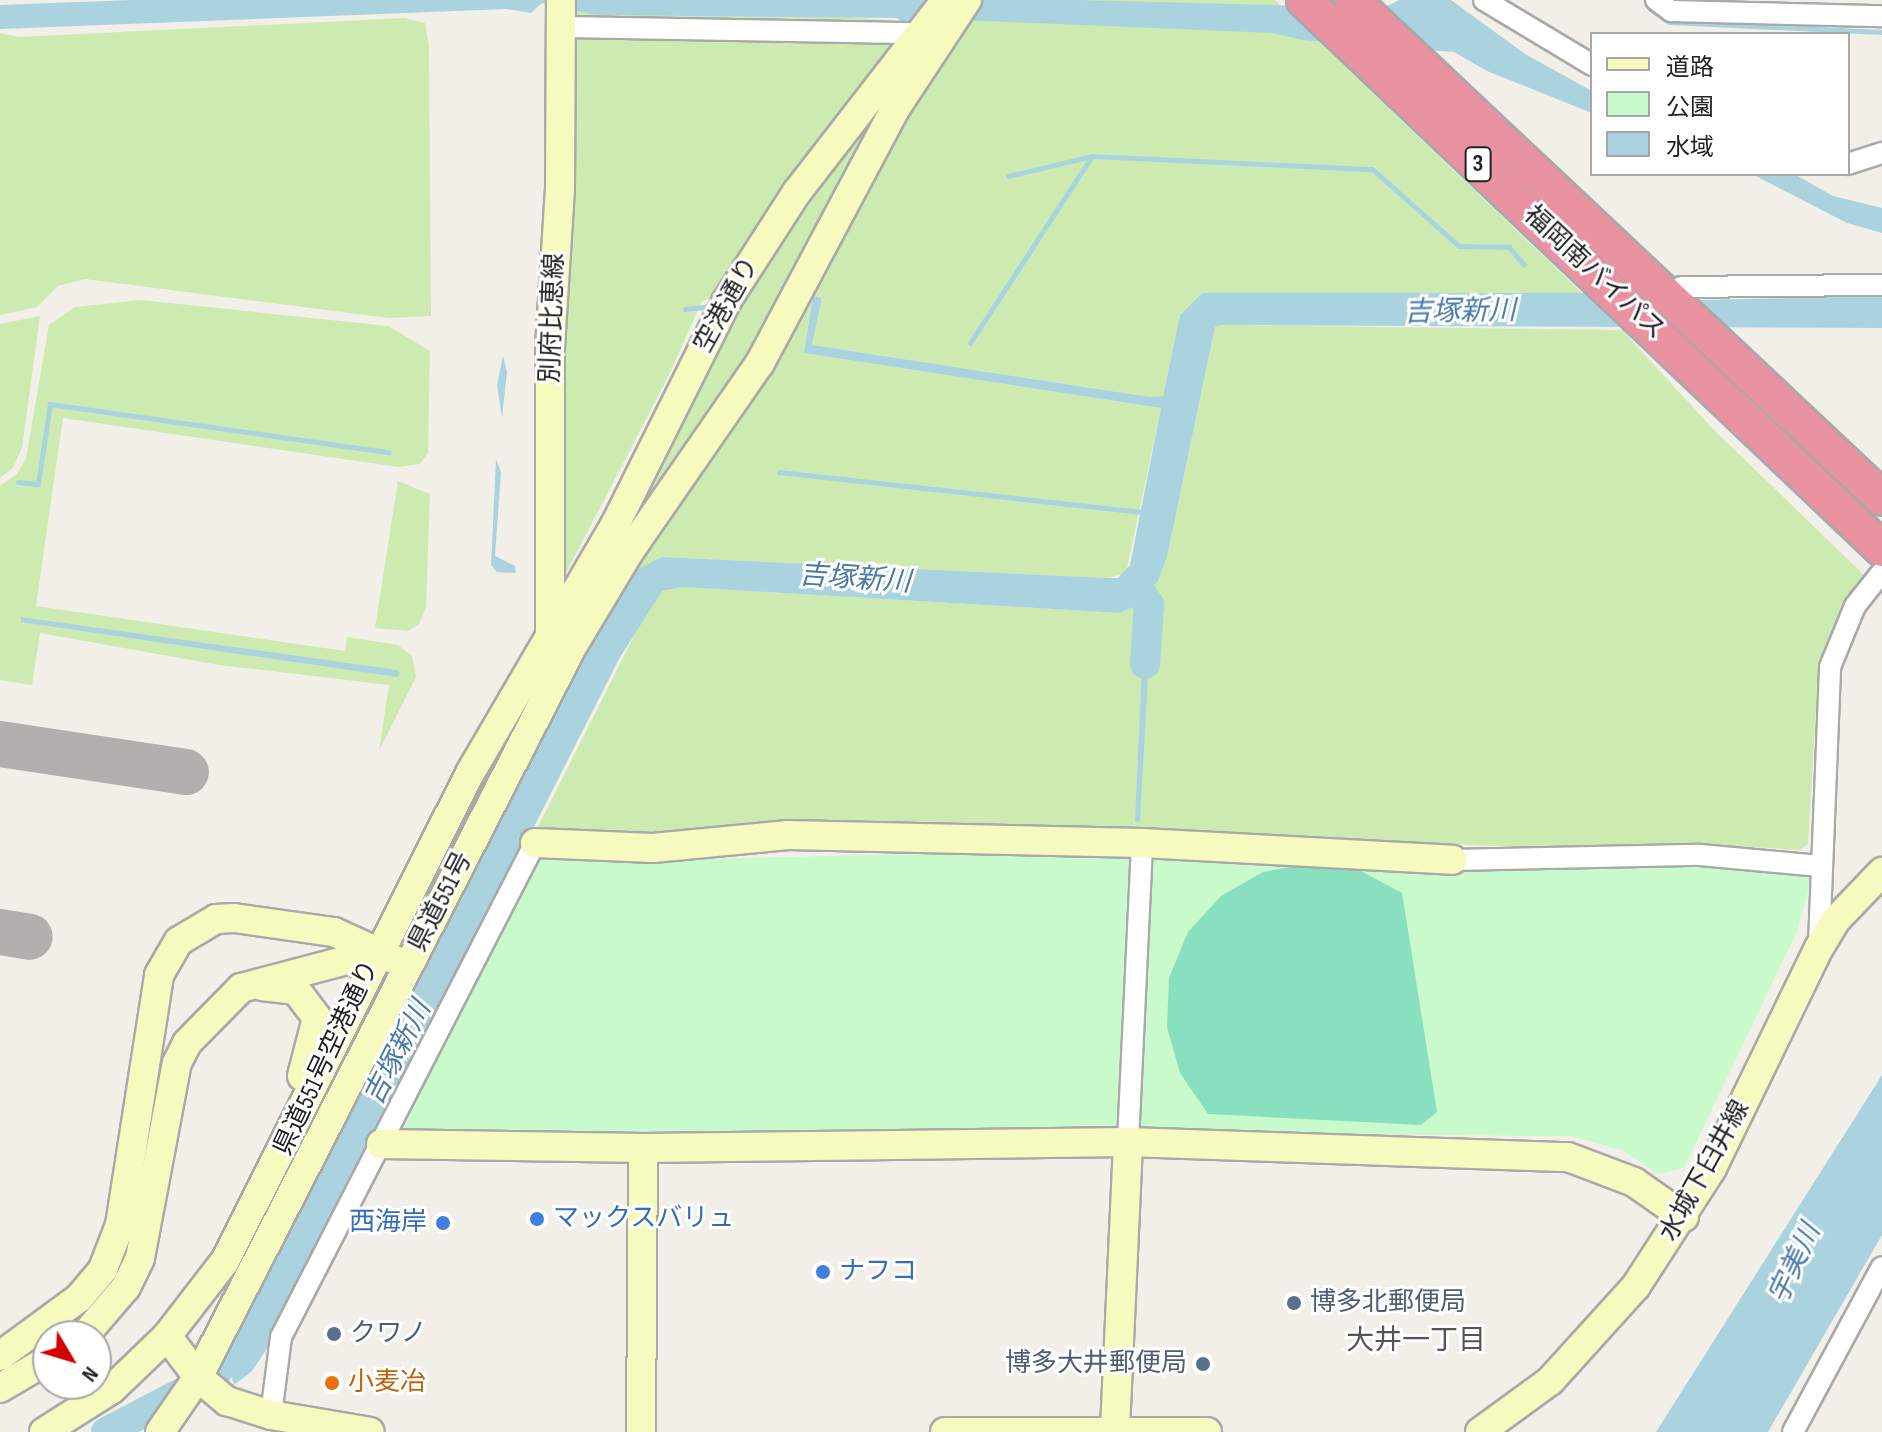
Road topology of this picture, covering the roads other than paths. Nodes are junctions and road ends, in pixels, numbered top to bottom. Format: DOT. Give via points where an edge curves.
graph roads {
  1 [pos="946,0"];
  2 [pos="967,0"];
  3 [pos="1484,0"];
  4 [pos="1656,0"];
  5 [pos="1305,2"];
  6 [pos="1359,2"];
  7 [pos="561,13"];
  8 [pos="1882,16"];
  9 [pos="932,35"];
  10 [pos="1590,64"];
  11 [pos="1882,153"];
  12 [pos="1850,163"];
  13 [pos="1882,285"];
  14 [pos="1667,286"];
  15 [pos="1882,498"];
  16 [pos="1882,549"];
  17 [pos="1882,572"];
  18 [pos="550,635"];
  19 [pos="535,843"];
  20 [pos="1142,843"];
  21 [pos="1453,860"];
  22 [pos="1820,866"];
  23 [pos="1882,872"];
  24 [pos="1819,948"];
  25 [pos="377,952"];
  26 [pos="409,966"];
  27 [pos="241,988"];
  28 [pos="1128,1142"];
  29 [pos="381,1144"];
  30 [pos="643,1148"];
  31 [pos="281,1154"];
  32 [pos="1684,1217"];
  33 [pos="1882,1267"];
  34 [pos="98,1320"];
  35 [pos="167,1336"];
  36 [pos="0,1356"];
  37 [pos="191,1368"];
  38 [pos="32,1369"];
  39 [pos="0,1388"];
  40 [pos="271,1415"];
  41 [pos="166,1425"];
  42 [pos="301,1427"];
  43 [pos="1115,1430"];
  44 [pos="44,1432"];
  45 [pos="370,1432"];
  46 [pos="641,1432"];
  47 [pos="945,1432"];
  48 [pos="1207,1432"];
  49 [pos="1480,1432"];
  50 [pos="1793,1432"];
  1 -- 9 [label="street, 空港通り"];
  2 -- 9 [label="street"];
  3 -- 10 [label="street"];
  4 -- 8 [label="street" via="1671,11"];
  5 -- 16 [label="highway, 福岡南バイパス / 3"];
  6 -- 14 [label="highway, 福岡南バイパス / 3" via="1409,54"];
  7 -- 9 [label="street"];
  7 -- 18 [label="street, 別府比恵線" via="560,188 550,347"];
  9 -- 18 [label="street, 空港通り" via="797,192 749,262 615,525"];
  9 -- 26 [label="street, 県道551号" via="760,363 629,552 564,666"];
  11 -- 12 [label="street"];
  13 -- 14 [label="street"];
  14 -- 15 [label="highway, 福岡南バイパス / 3" via="1709,336"];
  17 -- 22 [label="street" via="1855,606 1830,667"];
  18 -- 25 [label="street, 県道551号空港通り" via="470,773"];
  19 -- 20 [label="street" via="653,848 788,835"];
  19 -- 29 [label="street"];
  20 -- 21 [label="street"];
  20 -- 28 [label="street"];
  21 -- 22 [label="street" via="1700,855"];
  22 -- 24 [label="street"];
  23 -- 24 [label="street, 水城下臼井線" via="1835,921"];
  24 -- 32 [label="street, 水城下臼井線"];
  25 -- 26 [label="street"];
  25 -- 27 [label="street"];
  25 -- 31 [label="street, 県道551号空港通り"];
  25 -- 36 [label="street" via="334,932 234,918 216,919 179,941 159,975 120,1225 103,1269 79,1298"];
  26 -- 37 [label="street, 県道551号" via="217,1333"];
  27 -- 31 [label="street" via="277,985 296,990 317,1018"];
  27 -- 34 [label="street" via="196,1032 177,1063 140,1258 119,1297"];
  28 -- 30 [label="street"];
  28 -- 32 [label="street" via="1568,1157 1634,1182"];
  28 -- 43 [label="street"];
  29 -- 30 [label="street"];
  29 -- 40 [label="street" via="281,1337"];
  30 -- 46 [label="street"];
  31 -- 35 [label="street, 県道551号空港通り" via="225,1261"];
  32 -- 49 [label="street, 水城下臼井線" via="1594,1339 1550,1381"];
  33 -- 50 [label="street"];
  35 -- 37 [label="street"];
  35 -- 44 [label="street, 県道551号空港通り" via="112,1389"];
  37 -- 40 [label="street" via="227,1401"];
  37 -- 41 [label="street, 県道551号"];
  38 -- 39 [label="street"];
  40 -- 42 [label="street"];
  42 -- 45 [label="street"];
  43 -- 47 [label="street"];
  43 -- 48 [label="street"];
}
